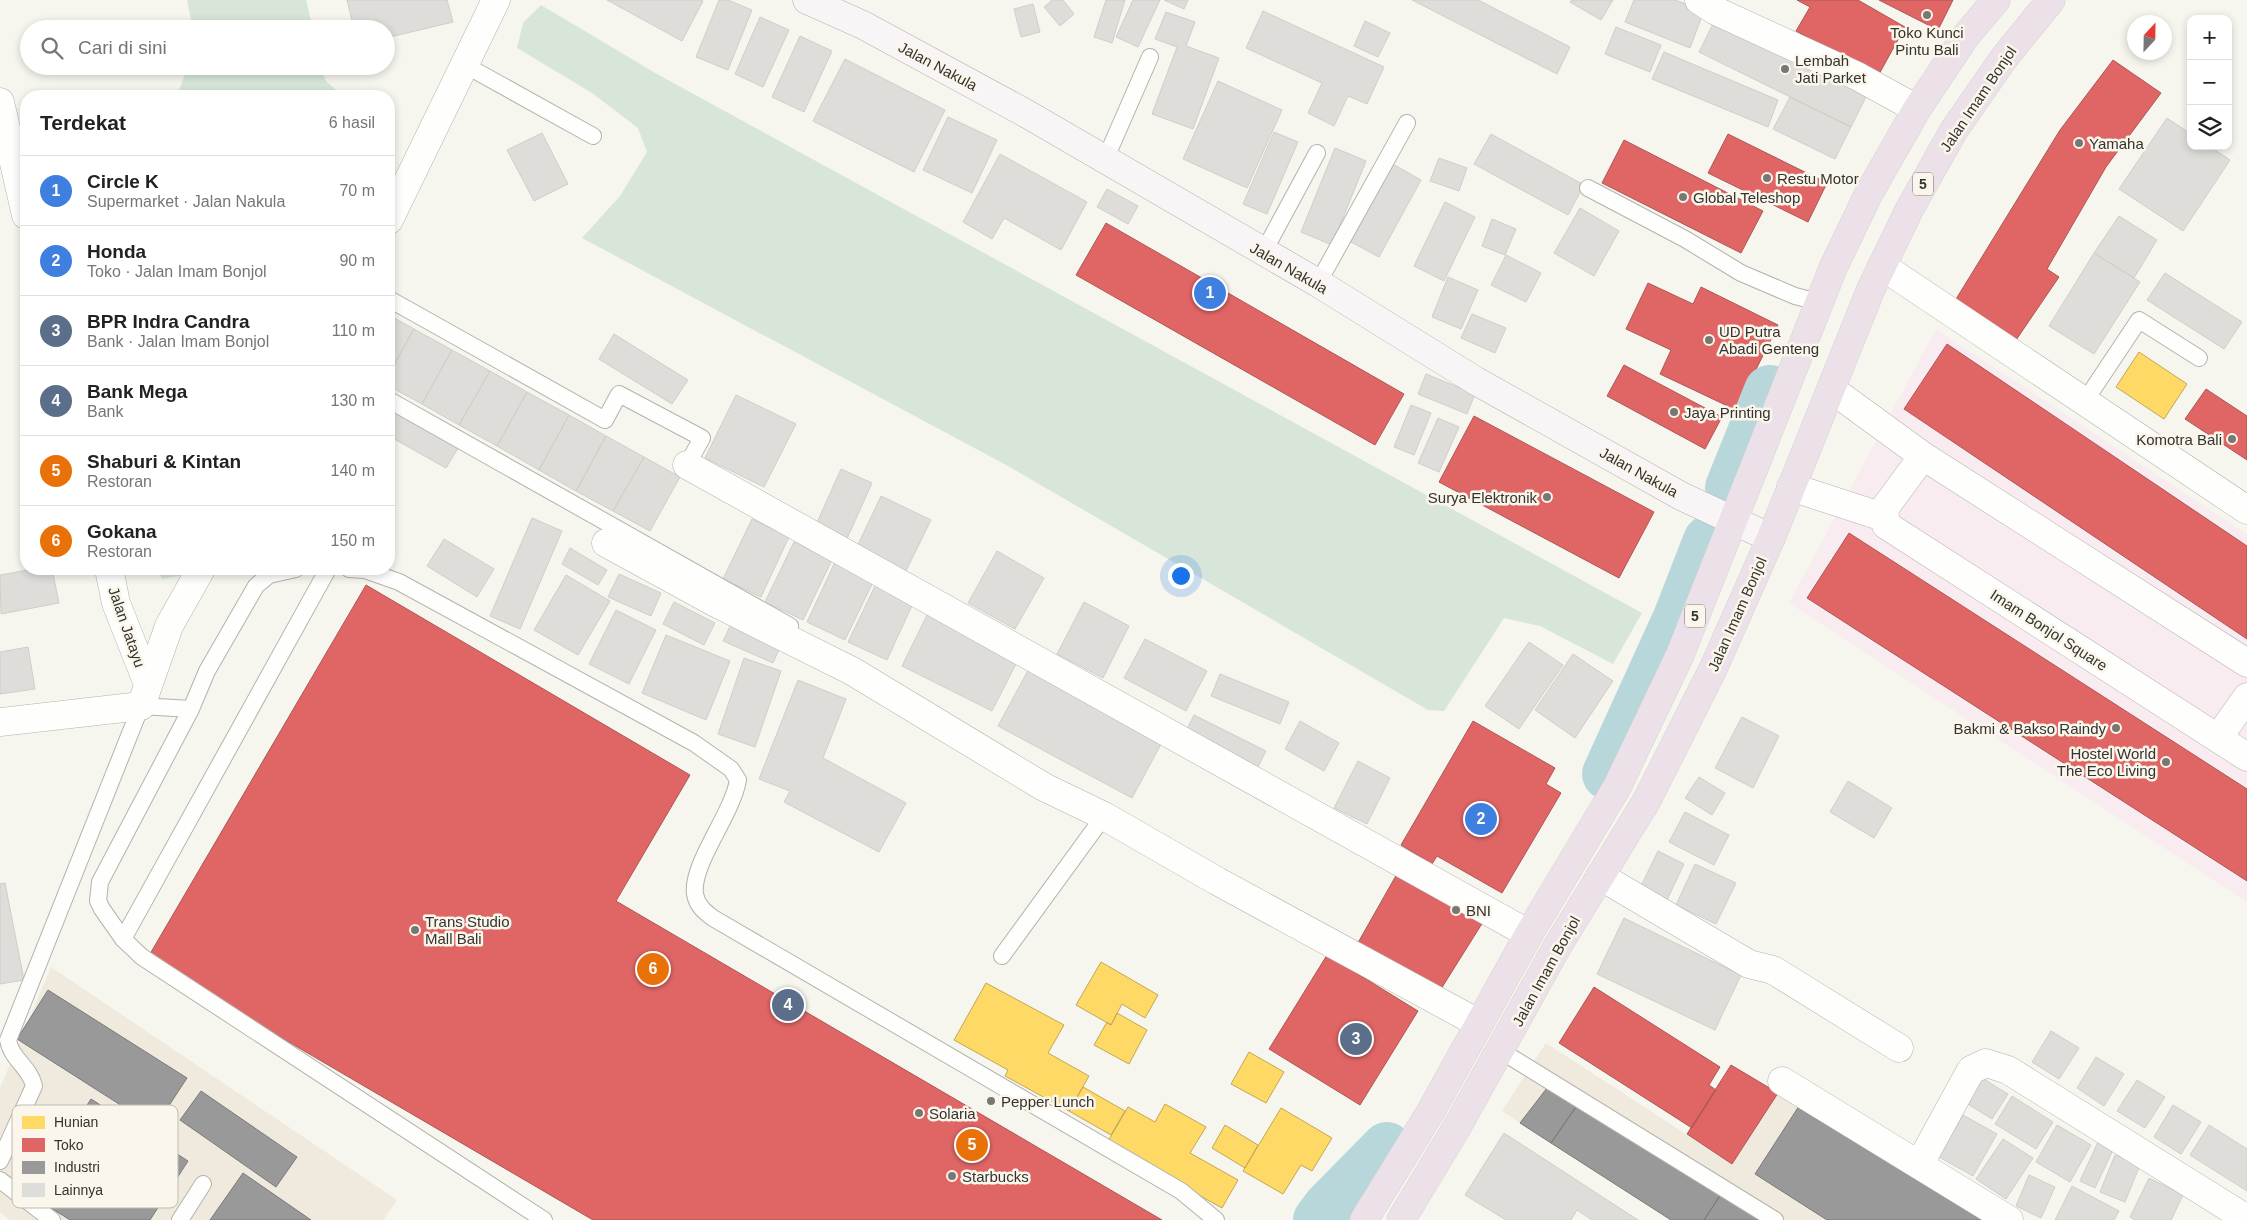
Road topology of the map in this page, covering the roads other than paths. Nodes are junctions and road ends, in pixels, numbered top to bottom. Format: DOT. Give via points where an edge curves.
graph roads {
  1 [pos="496,0"];
  2 [pos="806,0"];
  3 [pos="1699,0"];
  4 [pos="1996,0"];
  5 [pos="2051,0"];
  6 [pos="1150,57"];
  7 [pos="465,66"];
  8 [pos="0,102"];
  9 [pos="1917,109"];
  10 [pos="1407,123"];
  11 [pos="593,136"];
  12 [pos="1317,153"];
  13 [pos="1105,160"];
  14 [pos="1588,188"];
  15 [pos="20,189"];
  16 [pos="395,208"];
  17 [pos="1263,253"];
  18 [pos="1882,266"];
  19 [pos="1318,283"];
  20 [pos="395,302"];
  21 [pos="1818,302"];
  22 [pos="2199,358"];
  23 [pos="1831,389"];
  24 [pos="2085,401"];
  25 [pos="395,403"];
  26 [pos="1923,456"];
  27 [pos="686,465"];
  28 [pos="1791,487"];
  29 [pos="2247,510"];
  30 [pos="1884,517"];
  31 [pos="1732,519"];
  32 [pos="1771,538"];
  33 [pos="606,543"];
  34 [pos="109,575"];
  35 [pos="198,575"];
  36 [pos="269,575"];
  37 [pos="325,575"];
  38 [pos="379,575"];
  39 [pos="816,653"];
  40 [pos="2247,663"];
  41 [pos="144,695"];
  42 [pos="2247,697"];
  43 [pos="191,709"];
  44 [pos="0,722"];
  45 [pos="2218,738"];
  46 [pos="2247,757"];
  47 [pos="1104,816"];
  48 [pos="1600,876"];
  49 [pos="1529,934"];
  50 [pos="123,939"];
  51 [pos="1002,956"];
  52 [pos="1473,1020"];
  53 [pos="1899,1048"];
  54 [pos="1501,1050"];
  55 [pos="1782,1081"];
  56 [pos="25,1105"];
  57 [pos="12,1135"];
  58 [pos="0,1161"];
  59 [pos="1919,1165"];
  60 [pos="0,1180"];
  61 [pos="202,1184"];
  62 [pos="12,1189"];
  63 [pos="36,1208"];
  64 [pos="2247,1219"];
  65 [pos="52,1220"];
  66 [pos="180,1220"];
  67 [pos="544,1220"];
  68 [pos="1216,1220"];
  69 [pos="1364,1220"];
  70 [pos="1401,1220"];
  71 [pos="1775,1220"];
  72 [pos="2009,1220"];
  1 -- 7 [label="street"];
  2 -- 13 [label="main road, Jalan Nakula" via="881,34"];
  3 -- 9 [label="street" via="1714,10 1857,76"];
  4 -- 9 [label="highway, Jalan Imam Bonjol / 5" via="1965,38"];
  5 -- 18 [label="highway, Jalan Imam Bonjol / 5" via="2004,58 1954,130"];
  6 -- 13 [label="lane"];
  7 -- 11 [label="lane"];
  7 -- 16 [label="street"];
  8 -- 15 [label="street"];
  9 -- 21 [label="highway, Jalan Imam Bonjol / 5" via="1869,194"];
  10 -- 19 [label="lane"];
  12 -- 17 [label="lane"];
  13 -- 17 [label="main road, Jalan Nakula"];
  14 -- 21 [label="lane" via="1685,239 1741,273"];
  17 -- 19 [label="main road, Jalan Nakula"];
  18 -- 23 [label="highway, Jalan Imam Bonjol / 5"];
  18 -- 24 [label="street"];
  19 -- 31 [label="main road, Jalan Nakula" via="1476,381 1681,496"];
  20 -- 27 [label="lane" via="605,420 619,394 702,438"];
  21 -- 31 [label="highway, Jalan Imam Bonjol / 5"];
  22 -- 24 [label="lane" via="2139,320"];
  23 -- 26 [label="street"];
  23 -- 28 [label="highway, Jalan Imam Bonjol / 5"];
  24 -- 29 [label="street"];
  25 -- 39 [label="lane" via="823,644"];
  26 -- 30 [label="street" via="1884,509"];
  26 -- 40 [label="street"];
  27 -- 49 [label="street"];
  28 -- 30 [label="street, Imam Bonjol Square"];
  28 -- 32 [label="highway, Jalan Imam Bonjol / 5"];
  30 -- 45 [label="street, Imam Bonjol Square" via="1886,525"];
  31 -- 32 [label="main road, Jalan Nakula"];
  31 -- 49 [label="highway, Jalan Imam Bonjol / 5" via="1680,654 1617,787"];
  32 -- 48 [label="highway, Jalan Imam Bonjol / 5" via="1704,686 1647,800"];
  33 -- 39 [label="street"];
  34 -- 41 [label="street, Jalan Jatayu"];
  35 -- 41 [label="street" via="169,626"];
  36 -- 43 [label="lane" via="256,586 207,671"];
  37 -- 50 [label="lane"];
  38 -- 68 [label="lane" via="399,582 694,743 731,769 738,780 735,797 700,866 695,894 700,908 1181,1190"];
  39 -- 47 [label="street" via="852,671 1044,787"];
  41 -- 43 [label="lane"];
  41 -- 44 [label="street"];
  41 -- 56 [label="lane" via="8,1040 10,1050 32,1077 34,1086"];
  42 -- 45 [label="street"];
  43 -- 50 [label="lane" via="100,882 98,901"];
  45 -- 46 [label="street, Imam Bonjol Square"];
  47 -- 51 [label="lane"];
  47 -- 52 [label="street" via="1217,882"];
  48 -- 53 [label="street" via="1749,964 1773,970"];
  48 -- 54 [label="highway, Jalan Imam Bonjol / 5"];
  49 -- 52 [label="highway, Jalan Imam Bonjol / 5"];
  50 -- 67 [label="lane" via="142,957"];
  52 -- 69 [label="highway, Jalan Imam Bonjol / 5" via="1431,1112"];
  54 -- 70 [label="highway, Jalan Imam Bonjol / 5"];
  54 -- 71 [label="lane"];
  55 -- 59 [label="street"];
  57 -- 58 [label="lane"];
  59 -- 64 [label="street" via="1971,1070 1986,1064 2008,1070"];
  59 -- 72 [label="street"];
  60 -- 62 [label="lane"];
  61 -- 66 [label="lane"];
  63 -- 65 [label="lane"];
}
